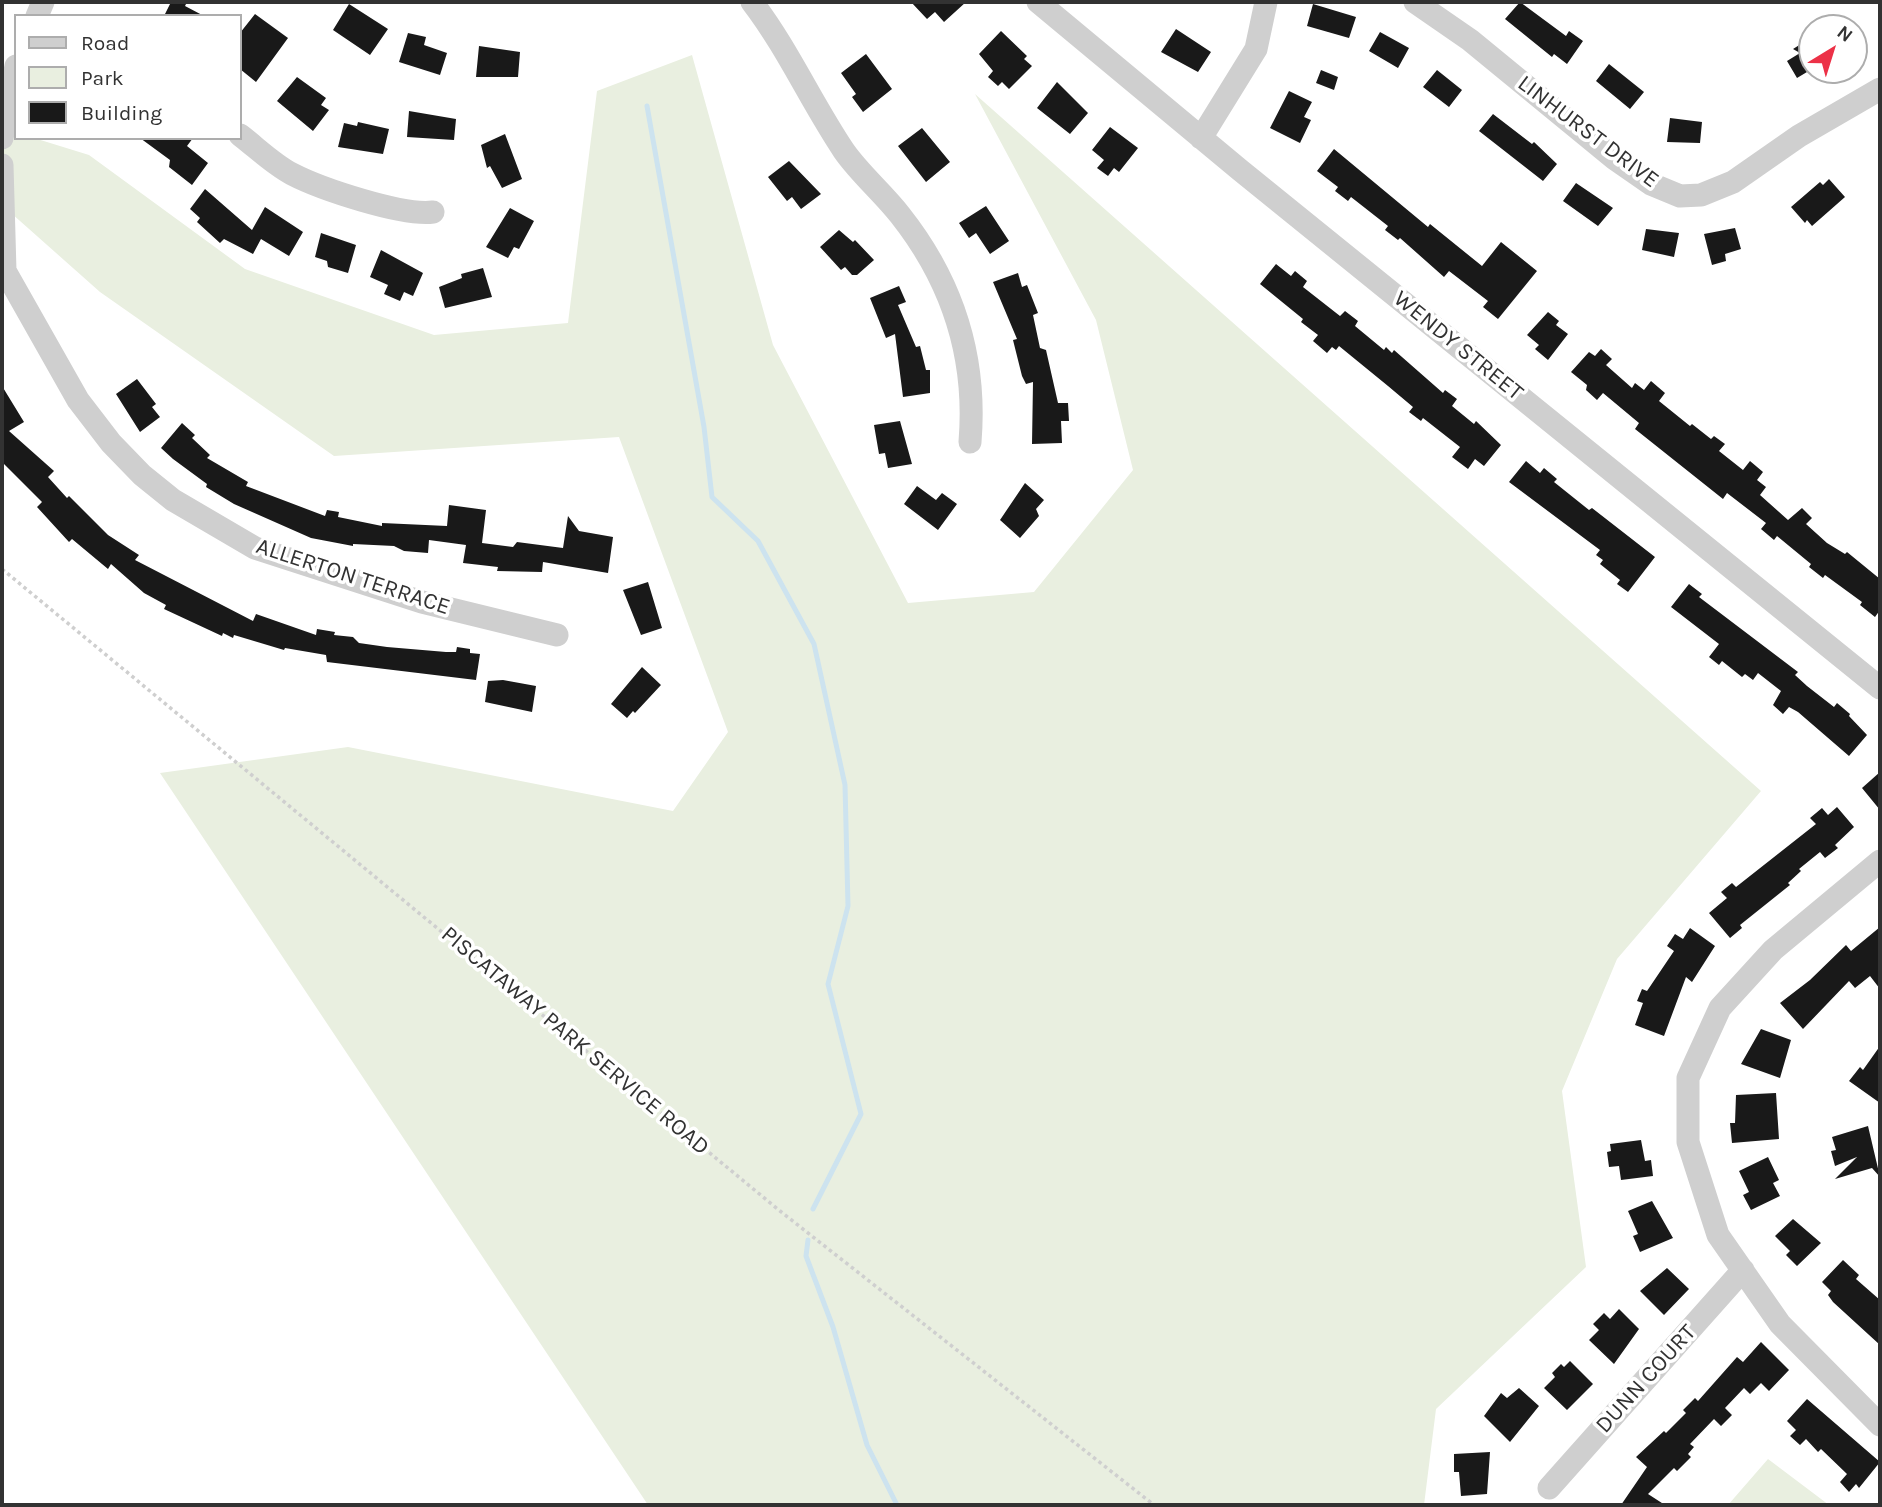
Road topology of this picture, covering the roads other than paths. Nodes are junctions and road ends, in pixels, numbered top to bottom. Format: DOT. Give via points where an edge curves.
graph roads {
  1 [pos="752,2"];
  2 [pos="1038,2"];
  3 [pos="1266,2"];
  4 [pos="1415,2"];
  5 [pos="14,76"];
  6 [pos="1880,89"];
  7 [pos="242,136"];
  8 [pos="2,138"];
  9 [pos="1201,138"];
  10 [pos="2,165"];
  11 [pos="433,212"];
  12 [pos="3,271"];
  13 [pos="970,442"];
  14 [pos="557,635"];
  15 [pos="1880,688"];
  16 [pos="1880,861"];
  17 [pos="1743,1270"];
  18 [pos="1880,1425"];
  19 [pos="1549,1488"];
  1 -- 13 [label="street" via="846,153 899,213 942,278 962,329 967,358 973,408"];
  2 -- 9 [label="street, WENDY STREET"];
  3 -- 9 [label="street" via="1256,49"];
  4 -- 6 [label="street, LINHURST DRIVE" via="1470,40 1615,159 1651,184 1680,196 1701,195 1733,183 1799,136"];
  5 -- 8 [label="street"];
  7 -- 11 [label="street" via="294,175 357,198"];
  9 -- 15 [label="street, WENDY STREET"];
  10 -- 12 [label="street, ALLERTON TERRACE"];
  12 -- 14 [label="street, ALLERTON TERRACE" via="78,400 111,443 173,500 255,548 346,580"];
  16 -- 17 [label="street" via="1773,950 1720,1008 1688,1078 1688,1142 1718,1235"];
  17 -- 18 [label="street" via="1780,1324"];
  17 -- 19 [label="street, DUNN COURT"];
}
